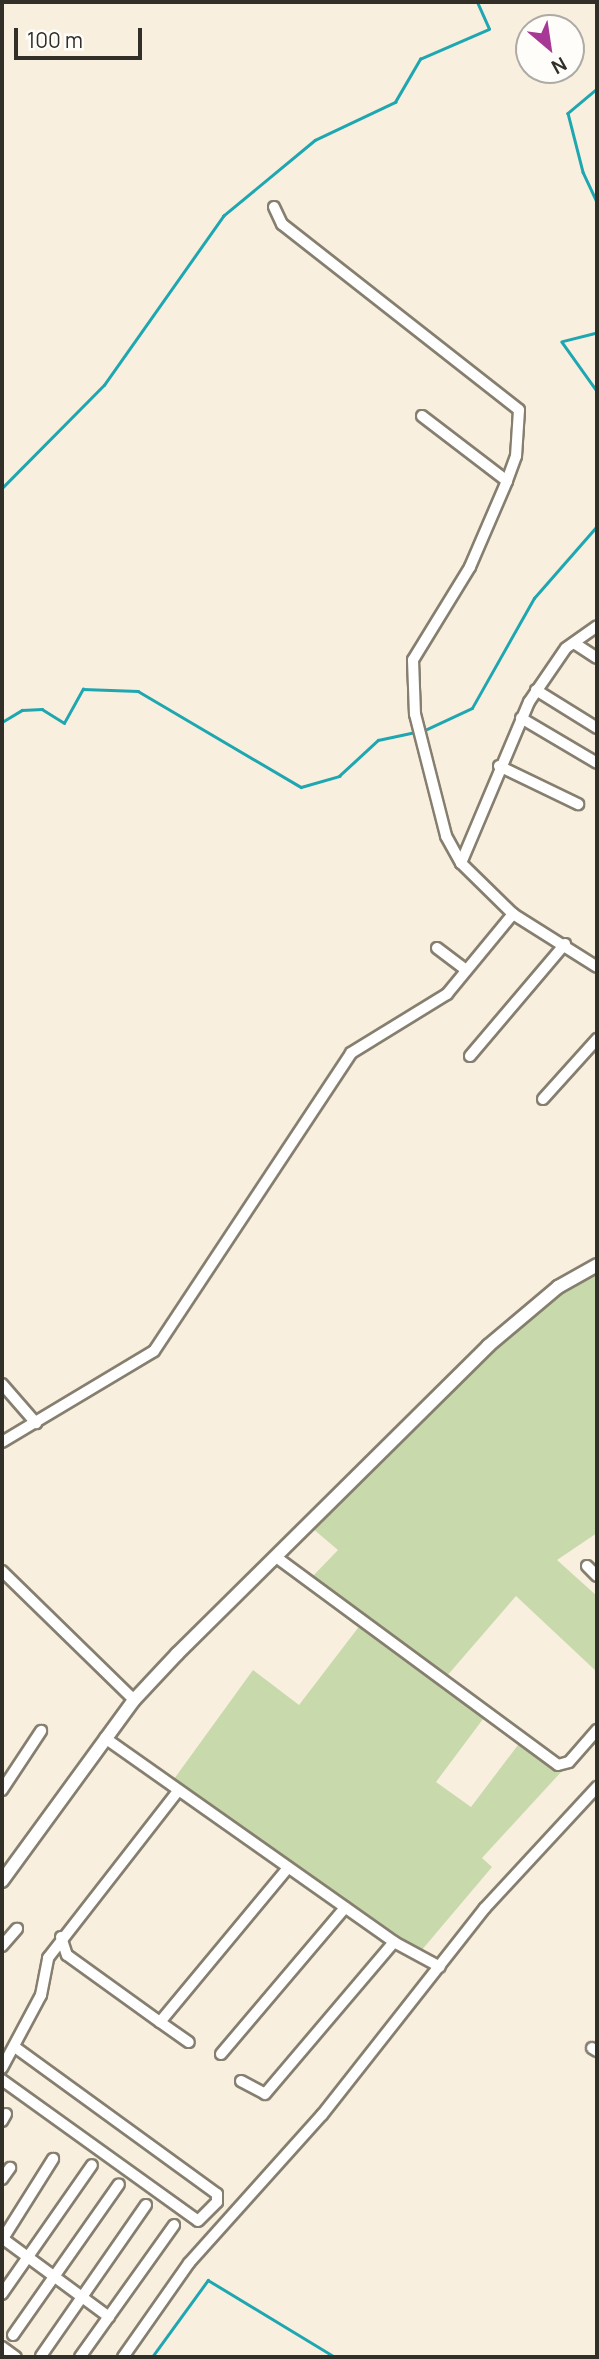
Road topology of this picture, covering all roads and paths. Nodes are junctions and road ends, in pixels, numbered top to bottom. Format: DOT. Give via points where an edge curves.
graph roads {
  1 [pos="274,207"];
  2 [pos="422,415"];
  3 [pos="507,481"];
  4 [pos="597,626"];
  5 [pos="574,643"];
  6 [pos="597,658"];
  7 [pos="536,690"];
  8 [pos="521,719"];
  9 [pos="597,728"];
  10 [pos="597,763"];
  11 [pos="499,766"];
  12 [pos="578,804"];
  13 [pos="461,863"];
  14 [pos="513,914"];
  15 [pos="565,944"];
  16 [pos="437,948"];
  17 [pos="597,967"];
  18 [pos="466,970"];
  19 [pos="597,1039"];
  20 [pos="470,1056"];
  21 [pos="543,1099"];
  22 [pos="597,1265"];
  23 [pos="2,1384"];
  24 [pos="36,1423"];
  25 [pos="2,1442"];
  26 [pos="276,1557"];
  27 [pos="587,1566"];
  28 [pos="2,1571"];
  29 [pos="597,1576"];
  30 [pos="134,1700"];
  31 [pos="597,1730"];
  32 [pos="41,1731"];
  33 [pos="105,1738"];
  34 [pos="597,1787"];
  35 [pos="2,1790"];
  36 [pos="178,1791"];
  37 [pos="288,1868"];
  38 [pos="2,1881"];
  39 [pos="345,1908"];
  40 [pos="17,1929"];
  41 [pos="61,1937"];
  42 [pos="394,1942"];
  43 [pos="2,1946"];
  44 [pos="440,1967"];
  45 [pos="160,2022"];
  46 [pos="190,2042"];
  47 [pos="15,2046"];
  48 [pos="221,2054"];
  49 [pos="2,2068"];
  50 [pos="2,2080"];
  51 [pos="240,2081"];
  52 [pos="53,2159"];
  53 [pos="92,2165"];
  54 [pos="10,2168"];
  55 [pos="2,2179"];
  56 [pos="119,2184"];
  57 [pos="146,2205"];
  58 [pos="174,2225"];
  59 [pos="2,2239"];
  60 [pos="28,2258"];
  61 [pos="54,2277"];
  62 [pos="2,2294"];
  63 [pos="82,2297"];
  64 [pos="109,2317"];
  65 [pos="13,2335"];
  66 [pos="2,2347"];
  67 [pos="41,2356"];
  68 [pos="16,2357"];
  69 [pos="80,2357"];
  70 [pos="123,2357"];
  1 -- 3 [label="street" via="282,224 519,410 516,456"];
  2 -- 3 [label="street"];
  3 -- 13 [label="street" via="470,567 413,660 415,714 446,836"];
  4 -- 5 [label="street"];
  5 -- 6 [label="street"];
  5 -- 7 [label="street"];
  7 -- 8 [label="street"];
  7 -- 9 [label="street"];
  8 -- 10 [label="street"];
  8 -- 11 [label="street"];
  11 -- 12 [label="street"];
  11 -- 13 [label="street"];
  13 -- 14 [label="street"];
  14 -- 15 [label="street"];
  14 -- 18 [label="street"];
  15 -- 17 [label="street"];
  15 -- 20 [label="street"];
  16 -- 18 [label="street"];
  18 -- 24 [label="street" via="438,1002 351,1053 154,1351"];
  19 -- 21 [label="street"];
  22 -- 26 [label="street" via="558,1287 488,1346"];
  23 -- 24 [label="street"];
  24 -- 25 [label="street"];
  26 -- 30 [label="street"];
  26 -- 31 [label="street" via="558,1765 569,1762"];
  27 -- 29 [label="street"];
  28 -- 30 [label="street"];
  30 -- 33 [label="street"];
  32 -- 35 [label="street"];
  33 -- 36 [label="street"];
  33 -- 38 [label="street"];
  34 -- 44 [label="street"];
  36 -- 37 [label="street"];
  36 -- 41 [label="street"];
  37 -- 39 [label="street"];
  37 -- 45 [label="street"];
  39 -- 42 [label="street"];
  39 -- 48 [label="street"];
  40 -- 43 [label="street"];
  41 -- 45 [label="street" via="67,1955"];
  41 -- 47 [label="street" via="42,1970 41,1995"];
  42 -- 44 [label="street"];
  42 -- 51 [label="street" via="265,2094"];
  44 -- 70 [label="street" via="322,2115 189,2263"];
  45 -- 46 [label="street"];
  47 -- 49 [label="street"];
  47 -- 50 [label="street" via="216,2194 217,2202 198,2221"];
  52 -- 59 [label="street"];
  53 -- 60 [label="street"];
  54 -- 55 [label="street"];
  56 -- 61 [label="street"];
  57 -- 63 [label="street"];
  58 -- 64 [label="street"];
  59 -- 60 [label="street"];
  60 -- 61 [label="street"];
  60 -- 62 [label="street"];
  61 -- 63 [label="street"];
  61 -- 65 [label="street"];
  63 -- 64 [label="street"];
  63 -- 67 [label="street"];
  64 -- 69 [label="street"];
  66 -- 68 [label="street"];
}
